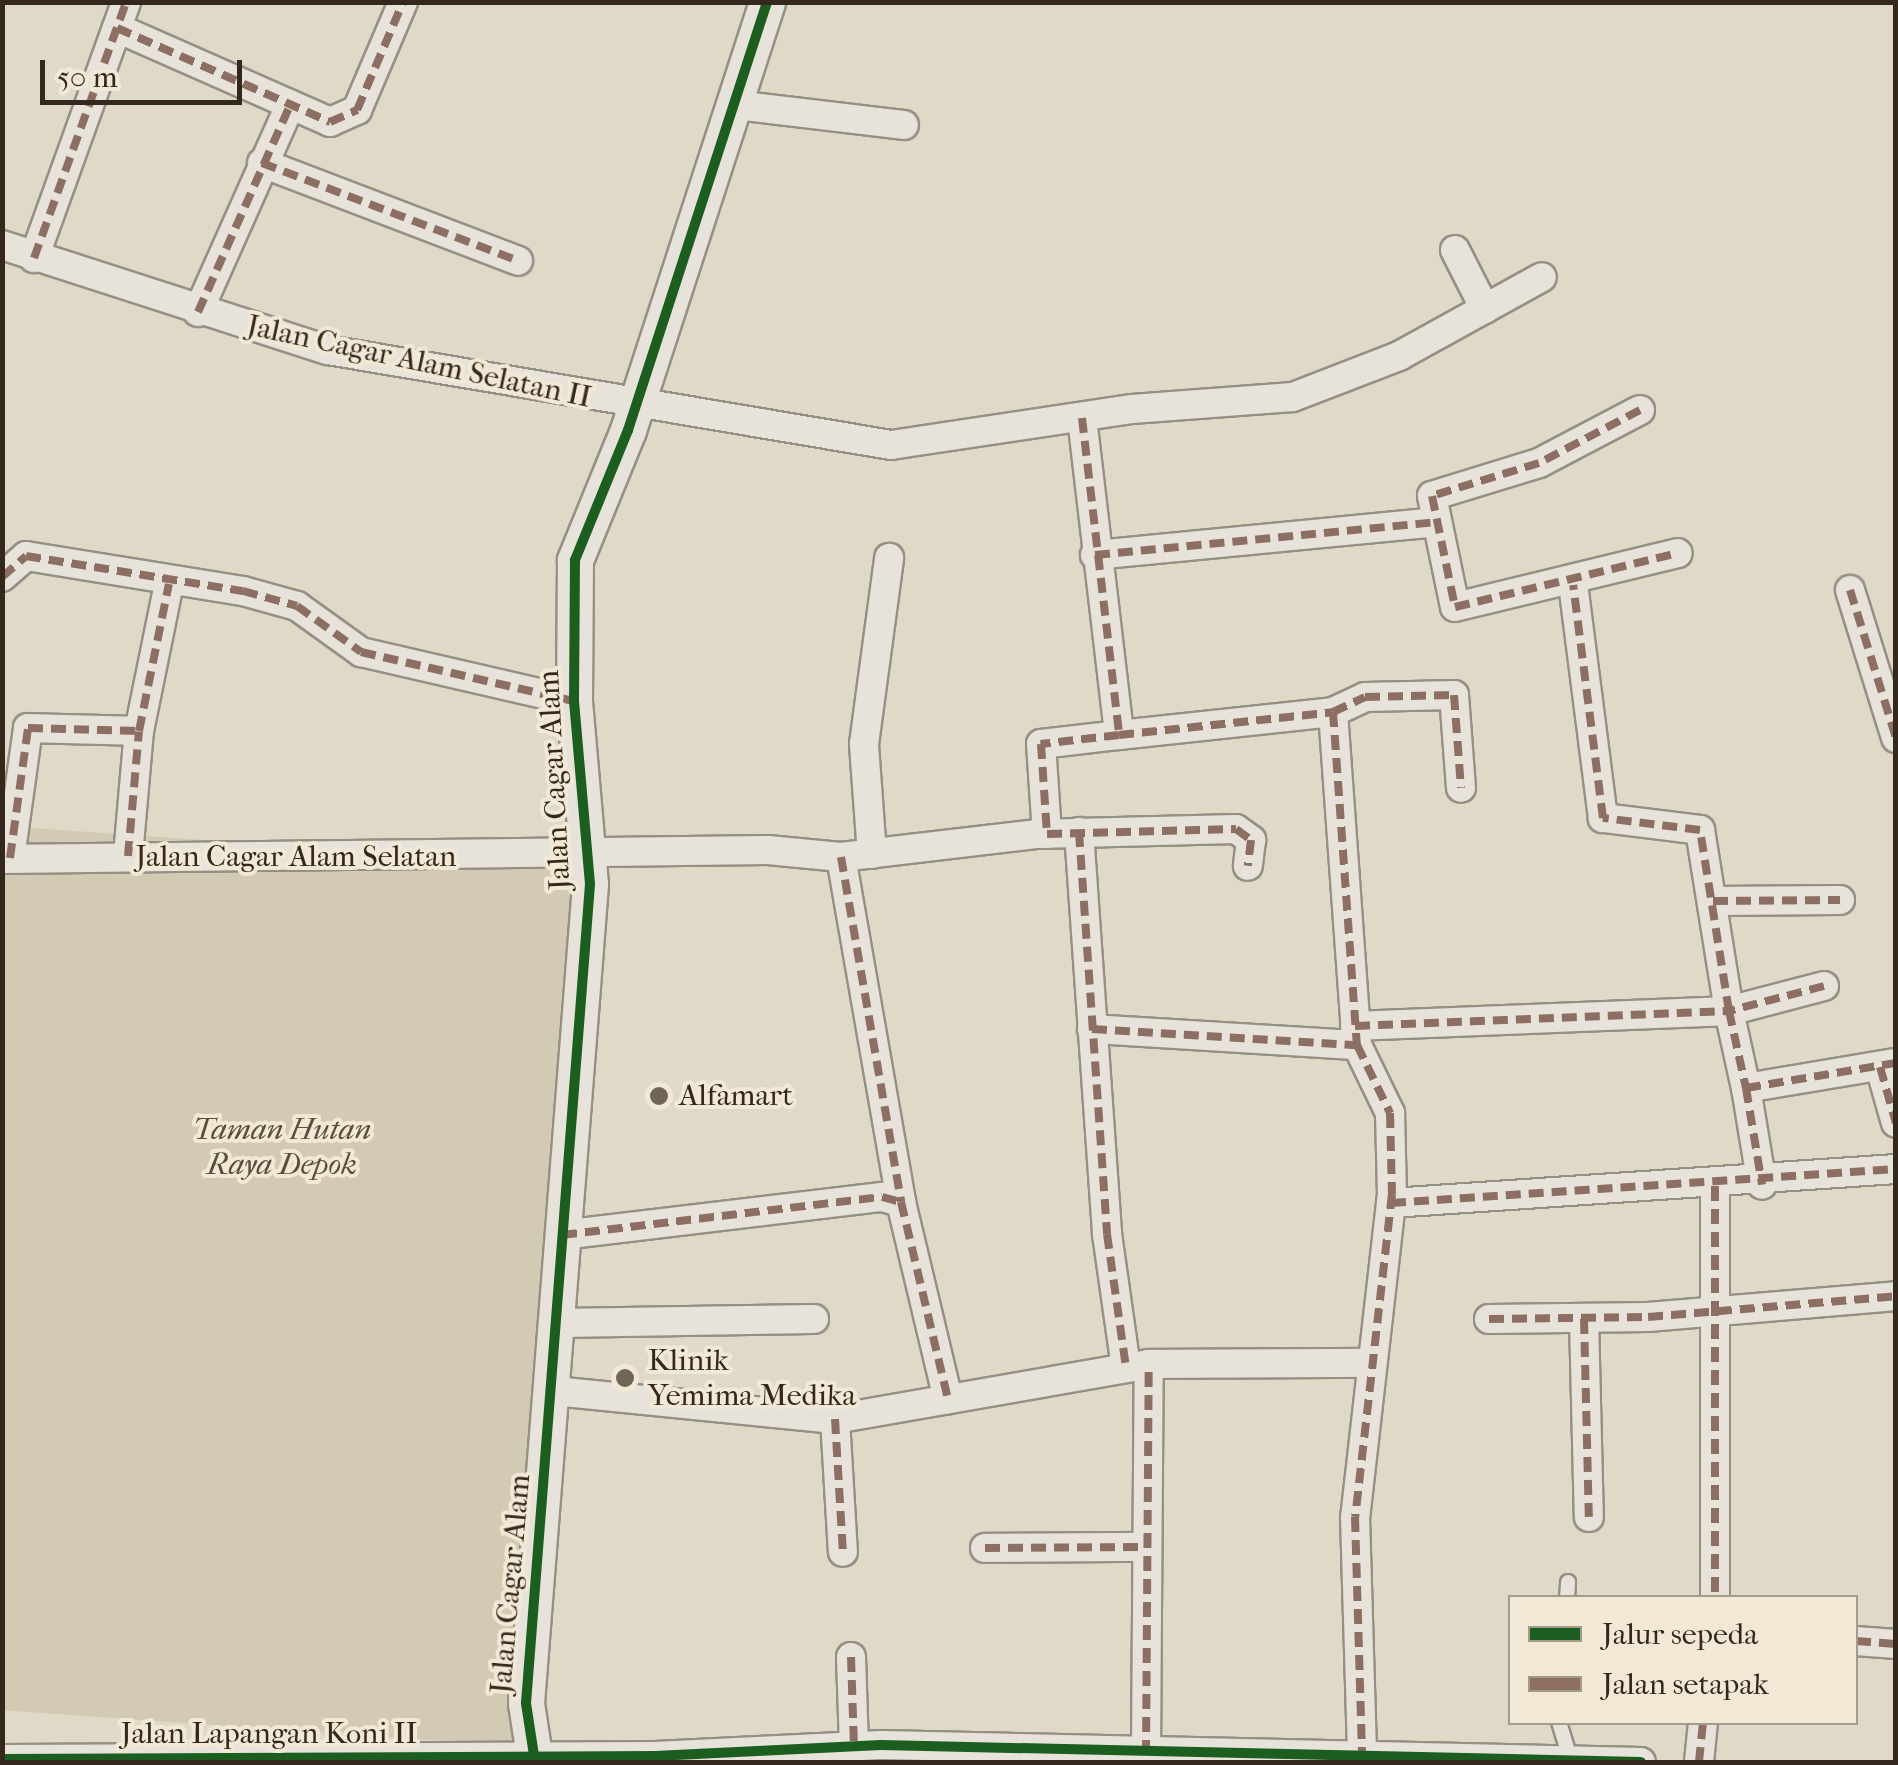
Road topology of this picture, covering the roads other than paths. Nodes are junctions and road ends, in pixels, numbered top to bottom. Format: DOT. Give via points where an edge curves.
graph roads {
  1 [pos="403,2"];
  2 [pos="767,2"];
  3 [pos="122,15"];
  4 [pos="290,105"];
  5 [pos="736,105"];
  6 [pos="904,125"];
  7 [pos="262,163"];
  8 [pos="2,246"];
  9 [pos="1455,250"];
  10 [pos="34,258"];
  11 [pos="518,261"];
  12 [pos="1542,277"];
  13 [pos="1485,310"];
  14 [pos="198,312"];
  15 [pos="635,406"];
  16 [pos="1640,410"];
  17 [pos="1082,418"];
  18 [pos="1436,522"];
  19 [pos="1678,552"];
  20 [pos="1095,555"];
  21 [pos="889,558"];
  22 [pos="4,577"];
  23 [pos="170,584"];
  24 [pos="1573,584"];
  25 [pos="1850,590"];
  26 [pos="574,700"];
  27 [pos="1333,712"];
  28 [pos="139,732"];
  29 [pos="1119,735"];
  30 [pos="1896,738"];
  31 [pos="1460,788"];
  32 [pos="1079,832"];
  33 [pos="1047,834"];
  34 [pos="872,854"];
  35 [pos="128,856"];
  36 [pos="6,858"];
  37 [pos="589,858"];
  38 [pos="841,858"];
  39 [pos="1248,866"];
  40 [pos="1840,900"];
  41 [pos="1713,901"];
  42 [pos="1824,986"];
  43 [pos="1729,1011"];
  44 [pos="1092,1029"];
  45 [pos="1356,1035"];
  46 [pos="1888,1065"];
  47 [pos="1746,1088"];
  48 [pos="1896,1122"];
  49 [pos="1896,1169"];
  50 [pos="1762,1185"];
  51 [pos="1715,1186"];
  52 [pos="902,1202"];
  53 [pos="1391,1203"];
  54 [pos="562,1235"];
  55 [pos="1896,1296"];
  56 [pos="1722,1312"];
  57 [pos="814,1319"];
  58 [pos="1489,1319"];
  59 [pos="1584,1319"];
  60 [pos="557,1323"];
  61 [pos="1370,1363"];
  62 [pos="1138,1366"];
  63 [pos="554,1391"];
  64 [pos="948,1399"];
  65 [pos="835,1419"];
  66 [pos="1588,1517"];
  67 [pos="1142,1547"];
  68 [pos="985,1548"];
  69 [pos="843,1552"];
  70 [pos="1715,1595"];
  71 [pos="1858,1641"];
  72 [pos="1896,1644"];
  73 [pos="851,1657"];
  74 [pos="1560,1725"];
  75 [pos="1704,1725"];
  76 [pos="854,1746"];
  77 [pos="902,1755"];
  78 [pos="1146,1755"];
  79 [pos="1362,1756"];
  80 [pos="1074,1758"];
  81 [pos="1570,1759"];
  82 [pos="21,1760"];
  83 [pos="535,1760"];
  84 [pos="1268,1762"];
  85 [pos="1641,1762"];
  86 [pos="1699,1762"];
  1 -- 4 [label="street" via="357,110 330,122"];
  2 -- 5 [label="street, Jalan Cagar Alam"];
  3 -- 4 [label="street"];
  3 -- 10 [label="street"];
  4 -- 7 [label="street"];
  5 -- 6 [label="street"];
  5 -- 15 [label="street, Jalan Cagar Alam" via="658,314"];
  7 -- 11 [label="street"];
  7 -- 14 [label="street"];
  8 -- 10 [label="street, Jalan Cagar Alam Selatan II"];
  9 -- 13 [label="street"];
  10 -- 14 [label="street, Jalan Cagar Alam Selatan II"];
  12 -- 13 [label="street, Jalan Cagar Alam Selatan II"];
  13 -- 17 [label="street, Jalan Cagar Alam Selatan II" via="1294,396"];
  14 -- 15 [label="street, Jalan Cagar Alam Selatan II" via="328,350"];
  15 -- 17 [label="street, Jalan Cagar Alam Selatan II" via="892,444"];
  15 -- 26 [label="street, Jalan Cagar Alam" via="575,560"];
  16 -- 18 [label="street" via="1539,463 1434,494"];
  17 -- 20 [label="street"];
  18 -- 20 [label="street"];
  18 -- 24 [label="street" via="1455,609"];
  19 -- 24 [label="street"];
  20 -- 29 [label="street"];
  21 -- 34 [label="street" via="864,744"];
  22 -- 23 [label="street" via="26,556"];
  23 -- 26 [label="street" via="298,606 361,652"];
  23 -- 28 [label="street"];
  24 -- 41 [label="street" via="1604,818 1696,826"];
  25 -- 30 [label="street"];
  26 -- 37 [label="street, Jalan Cagar Alam"];
  27 -- 29 [label="street"];
  27 -- 31 [label="street" via="1365,697 1454,695"];
  27 -- 45 [label="street"];
  28 -- 35 [label="street"];
  28 -- 36 [label="street" via="28,728"];
  29 -- 33 [label="street" via="1041,744"];
  32 -- 33 [label="street, Jalan Cagar Alam Selatan"];
  32 -- 39 [label="street, Jalan Cagar Alam Selatan" via="1236,829 1251,840"];
  32 -- 44 [label="street"];
  33 -- 34 [label="street, Jalan Cagar Alam Selatan"];
  34 -- 38 [label="street, Jalan Cagar Alam Selatan"];
  35 -- 36 [label="street, Jalan Cagar Alam Selatan"];
  35 -- 37 [label="street, Jalan Cagar Alam Selatan"];
  37 -- 38 [label="street, Jalan Cagar Alam Selatan" via="768,850"];
  37 -- 54 [label="street, Jalan Cagar Alam"];
  38 -- 52 [label="street"];
  40 -- 41 [label="street"];
  41 -- 43 [label="street"];
  42 -- 43 [label="street"];
  43 -- 45 [label="street"];
  43 -- 47 [label="street"];
  44 -- 45 [label="street"];
  44 -- 62 [label="street"];
  45 -- 53 [label="street" via="1390,1113"];
  46 -- 47 [label="street"];
  46 -- 48 [label="street"];
  47 -- 50 [label="street"];
  49 -- 50 [label="street"];
  50 -- 51 [label="street"];
  51 -- 53 [label="street"];
  51 -- 56 [label="street"];
  52 -- 54 [label="street" via="882,1197"];
  52 -- 64 [label="street"];
  53 -- 61 [label="street"];
  54 -- 60 [label="street, Jalan Cagar Alam"];
  55 -- 56 [label="street"];
  56 -- 59 [label="street"];
  56 -- 70 [label="street"];
  57 -- 60 [label="street"];
  58 -- 59 [label="street"];
  59 -- 66 [label="street"];
  60 -- 63 [label="street, Jalan Cagar Alam"];
  61 -- 62 [label="street"];
  61 -- 79 [label="street" via="1355,1517"];
  62 -- 64 [label="street"];
  62 -- 67 [label="street"];
  63 -- 65 [label="street"];
  63 -- 83 [label="street, Jalan Cagar Alam" via="526,1704 525,1743"];
  64 -- 65 [label="street"];
  65 -- 69 [label="street"];
  67 -- 68 [label="street"];
  67 -- 78 [label="street"];
  71 -- 72 [label="street"];
  73 -- 76 [label="street"];
  74 -- 81 [label="lane"];
  75 -- 86 [label="street"];
  76 -- 77 [label="street, Jalan Lapangan Koni II"];
  76 -- 83 [label="street, Jalan Lapangan Koni II"];
  77 -- 80 [label="street, Jalan Lapangan Koni II"];
  78 -- 80 [label="street, Jalan Lapangan Koni II"];
  78 -- 84 [label="street, Jalan Lapangan Koni II"];
  79 -- 81 [label="street, Jalan Lapangan Koni II"];
  79 -- 84 [label="street, Jalan Lapangan Koni II"];
  81 -- 85 [label="street, Jalan Lapangan Koni II"];
  82 -- 83 [label="street, Jalan Lapangan Koni II"];
}
